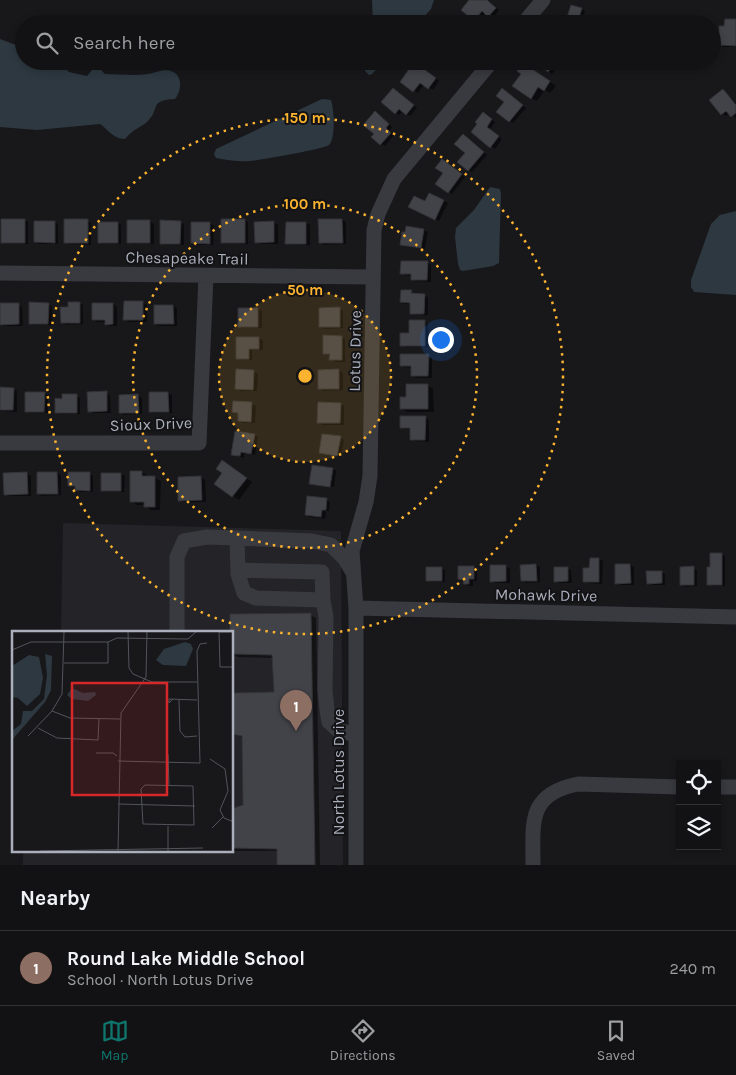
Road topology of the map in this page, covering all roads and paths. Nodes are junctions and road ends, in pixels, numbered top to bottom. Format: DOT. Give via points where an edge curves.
graph roads {
  1 [pos="543,0"];
  2 [pos="530,15"];
  3 [pos="485,70"];
  4 [pos="0,273"];
  5 [pos="206,276"];
  6 [pos="373,277"];
  7 [pos="0,442"];
  8 [pos="237,538"];
  9 [pos="238,570"];
  10 [pos="352,573"];
  11 [pos="323,600"];
  12 [pos="356,608"];
  13 [pos="736,617"];
  14 [pos="177,631"];
  15 [pos="356,678"];
  16 [pos="356,736"];
  17 [pos="676,786"];
  18 [pos="721,787"];
  19 [pos="736,787"];
  20 [pos="356,865"];
  21 [pos="533,865"];
  1 -- 2 [label="street"];
  3 -- 6 [label="street, Lotus Drive" via="394,179 374,230"];
  4 -- 5 [label="street, Chesapeake Trail"];
  5 -- 6 [label="street, Chesapeake Trail"];
  5 -- 7 [label="street, Sioux Drive" via="199,442"];
  6 -- 10 [label="street, Lotus Drive" via="370,476 352,551"];
  8 -- 9 [label="street"];
  8 -- 10 [label="street" via="312,540 331,545 345,559"];
  8 -- 14 [label="street" via="184,540 177,557"];
  9 -- 11 [label="street" via="244,593 250,596"];
  9 -- 11 [label="street" via="322,572"];
  10 -- 12 [label="street, Lotus Drive"];
  11 -- 16 [label="street" via="326,617 324,690 330,722 338,730"];
  12 -- 13 [label="street, Mohawk Drive"];
  12 -- 15 [label="street, Lotus Drive"];
  15 -- 16 [label="street, North Lotus Drive"];
  16 -- 20 [label="street, North Lotus Drive"];
  17 -- 21 [label="street" via="578,784 562,787 547,796 538,808 533,823"];
  18 -- 19 [label="street"];
}
